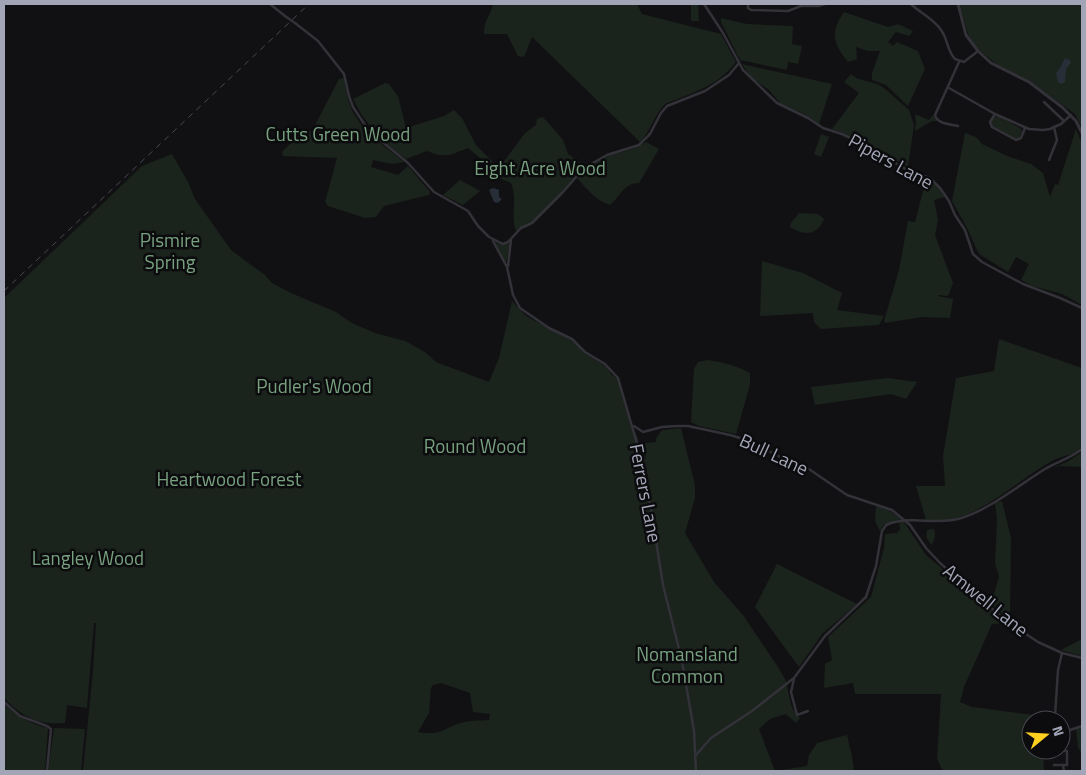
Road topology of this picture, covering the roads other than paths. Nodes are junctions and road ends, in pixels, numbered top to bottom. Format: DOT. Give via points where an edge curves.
graph roads {
  1 [pos="270,4"];
  2 [pos="704,4"];
  3 [pos="748,4"];
  4 [pos="825,4"];
  5 [pos="911,4"];
  6 [pos="958,4"];
  7 [pos="797,5"];
  8 [pos="978,51"];
  9 [pos="960,62"];
  10 [pos="739,63"];
  11 [pos="949,88"];
  12 [pos="1044,102"];
  13 [pos="995,114"];
  14 [pos="1071,115"];
  15 [pos="1064,121"];
  16 [pos="958,126"];
  17 [pos="1025,128"];
  18 [pos="1054,128"];
  19 [pos="1082,133"];
  20 [pos="1049,160"];
  21 [pos="492,239"];
  22 [pos="511,240"];
  23 [pos="507,267"];
  24 [pos="1082,308"];
  25 [pos="633,425"];
  26 [pos="1082,449"];
  27 [pos="906,520"];
  28 [pos="1062,653"];
  29 [pos="1082,658"];
  30 [pos="794,678"];
  31 [pos="786,683"];
  32 [pos="792,689"];
  33 [pos="4,702"];
  34 [pos="1055,710"];
  35 [pos="808,711"];
  36 [pos="696,756"];
  37 [pos="1067,760"];
  38 [pos="1064,765"];
  39 [pos="1054,766"];
  40 [pos="47,771"];
  41 [pos="696,771"];
  42 [pos="1064,771"];
  1 -- 21 [label="street, Ferrers Lane, bridge" via="318,42 344,74 353,107 369,131 408,163 434,192 468,211"];
  2 -- 10 [label="street, Pipers Lane"];
  3 -- 7 [label="street" via="753,10 785,11"];
  4 -- 7 [label="street"];
  5 -- 9 [label="street" via="938,26 952,56"];
  6 -- 8 [label="street" via="966,35"];
  8 -- 9 [label="street" via="967,61"];
  8 -- 14 [label="street" via="991,63 1029,82"];
  9 -- 11 [label="street"];
  10 -- 22 [label="street" via="729,75 705,90 667,106 650,134 639,145 607,155 584,168 532,223 514,234"];
  10 -- 24 [label="street, Pipers Lane" via="752,80 781,106 863,144 908,171 930,178 949,201 965,230 973,254 982,262 1023,284"];
  11 -- 13 [label="street"];
  11 -- 16 [label="street" via="935,116 939,122"];
  12 -- 15 [label="street"];
  13 -- 17 [label="street"];
  13 -- 17 [label="street" via="990,124 1016,140 1021,138"];
  14 -- 15 [label="street"];
  14 -- 19 [label="street"];
  15 -- 18 [label="street"];
  17 -- 18 [label="street"];
  18 -- 20 [label="street" via="1057,140"];
  21 -- 22 [label="street" via="503,244"];
  21 -- 23 [label="street, Ferrers Lane"];
  22 -- 23 [label="street, Ferrers Lane"];
  23 -- 25 [label="street, Ferrers Lane" via="520,308 572,339 614,372"];
  25 -- 27 [label="street, Bull Lane" via="643,432 688,426 750,441 803,465 847,495 892,510"];
  25 -- 36 [label="street, Ferrers Lane" via="682,661"];
  26 -- 27 [label="street" via="969,515 932,522"];
  27 -- 28 [label="street, Amwell Lane" via="940,563 1006,620 1038,642"];
  27 -- 30 [label="street" via="886,525 868,593 825,636"];
  28 -- 29 [label="street, Amwell Lane"];
  28 -- 34 [label="street"];
  30 -- 31 [label="street"];
  30 -- 32 [label="street"];
  31 -- 32 [label="street"];
  31 -- 36 [label="street" via="711,738"];
  32 -- 35 [label="street" via="797,714"];
  33 -- 40 [label="street" via="20,716 51,729"];
  36 -- 41 [label="street, Ferrers Lane"];
  37 -- 38 [label="street" via="1067,765"];
  38 -- 39 [label="street"];
  38 -- 42 [label="street"];
}
